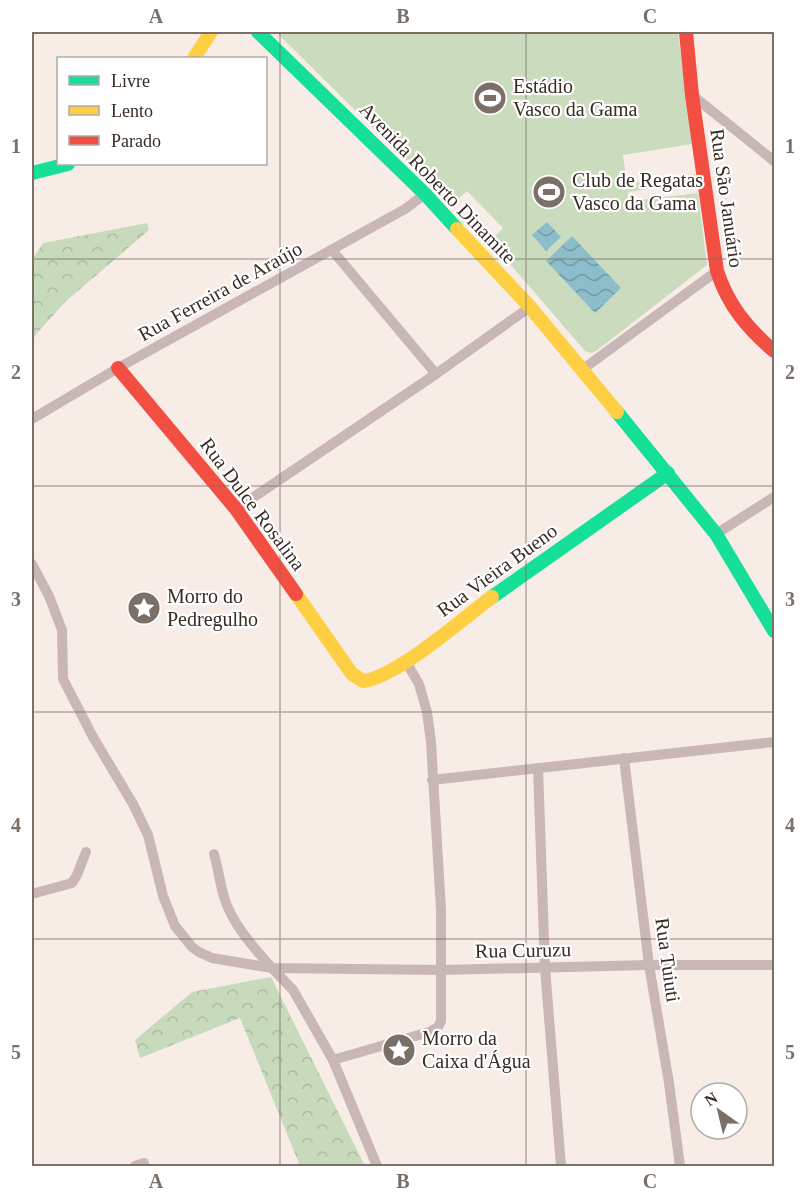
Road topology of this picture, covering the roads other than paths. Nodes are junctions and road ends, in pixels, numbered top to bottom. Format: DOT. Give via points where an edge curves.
graph roads {
  1 [pos="211,32"];
  2 [pos="258,32"];
  3 [pos="686,32"];
  4 [pos="195,57"];
  5 [pos="692,95"];
  6 [pos="774,159"];
  7 [pos="64,165"];
  8 [pos="32,173"];
  9 [pos="425,194"];
  10 [pos="332,250"];
  11 [pos="717,271"];
  12 [pos="530,307"];
  13 [pos="774,351"];
  14 [pos="118,368"];
  15 [pos="582,369"];
  16 [pos="436,374"];
  17 [pos="32,419"];
  18 [pos="668,473"];
  19 [pos="774,497"];
  20 [pos="236,509"];
  21 [pos="716,534"];
  22 [pos="32,564"];
  23 [pos="774,631"];
  24 [pos="405,660"];
  25 [pos="349,669"];
  26 [pos="774,742"];
  27 [pos="624,758"];
  28 [pos="538,768"];
  29 [pos="432,780"];
  30 [pos="86,852"];
  31 [pos="214,854"];
  32 [pos="32,894"];
  33 [pos="649,965"];
  34 [pos="774,966"];
  35 [pos="272,968"];
  36 [pos="545,968"];
  37 [pos="441,970"];
  38 [pos="333,1060"];
  39 [pos="377,1167"];
  40 [pos="561,1167"];
  41 [pos="680,1167"];
  1 -- 4 [label="street"];
  2 -- 9 [label="street, Avenida Roberto Dinamite"];
  3 -- 5 [label="street, Rua São Januário"];
  5 -- 6 [label="street"];
  5 -- 11 [label="street, Rua São Januário"];
  7 -- 8 [label="street"];
  9 -- 10 [label="street, Rua Ferreira de Araújo"];
  9 -- 12 [label="street, Avenida Roberto Dinamite"];
  10 -- 14 [label="street, Rua Ferreira de Araújo"];
  10 -- 16 [label="street"];
  11 -- 13 [label="street, Rua São Januário" via="732,307"];
  11 -- 15 [label="street"];
  12 -- 15 [label="street, Avenida Roberto Dinamite"];
  12 -- 16 [label="street"];
  14 -- 17 [label="street, Rua Ferreira de Araújo"];
  14 -- 20 [label="street, Rua Dulce Rosalina"];
  15 -- 18 [label="street, Avenida Roberto Dinamite"];
  16 -- 20 [label="street"];
  18 -- 21 [label="street, Avenida Roberto Dinamite"];
  18 -- 24 [label="street, Rua Vieira Bueno"];
  19 -- 21 [label="street"];
  20 -- 25 [label="street, Rua Dulce Rosalina"];
  21 -- 23 [label="street, Avenida Roberto Dinamite"];
  22 -- 35 [label="street, Rua Curuzu" via="62,630 63,679 148,835 175,926 192,947 212,958"];
  24 -- 25 [label="street, Rua Vieira Bueno" via="363,681 357,680"];
  24 -- 29 [label="street" via="419,684 427,712"];
  26 -- 27 [label="street"];
  27 -- 28 [label="street"];
  27 -- 33 [label="street, Rua Tuiuti"];
  28 -- 29 [label="street"];
  28 -- 36 [label="street"];
  29 -- 37 [label="street"];
  30 -- 32 [label="street" via="72,883"];
  31 -- 35 [label="street" via="231,913"];
  33 -- 34 [label="street, Rua Curuzu"];
  33 -- 36 [label="street, Rua Curuzu"];
  33 -- 41 [label="street, Rua Tuiuti"];
  35 -- 37 [label="street, Rua Curuzu"];
  35 -- 38 [label="street" via="293,990"];
  36 -- 37 [label="street, Rua Curuzu"];
  36 -- 40 [label="street"];
  37 -- 38 [label="street" via="438,1027"];
  38 -- 39 [label="street"];
}
